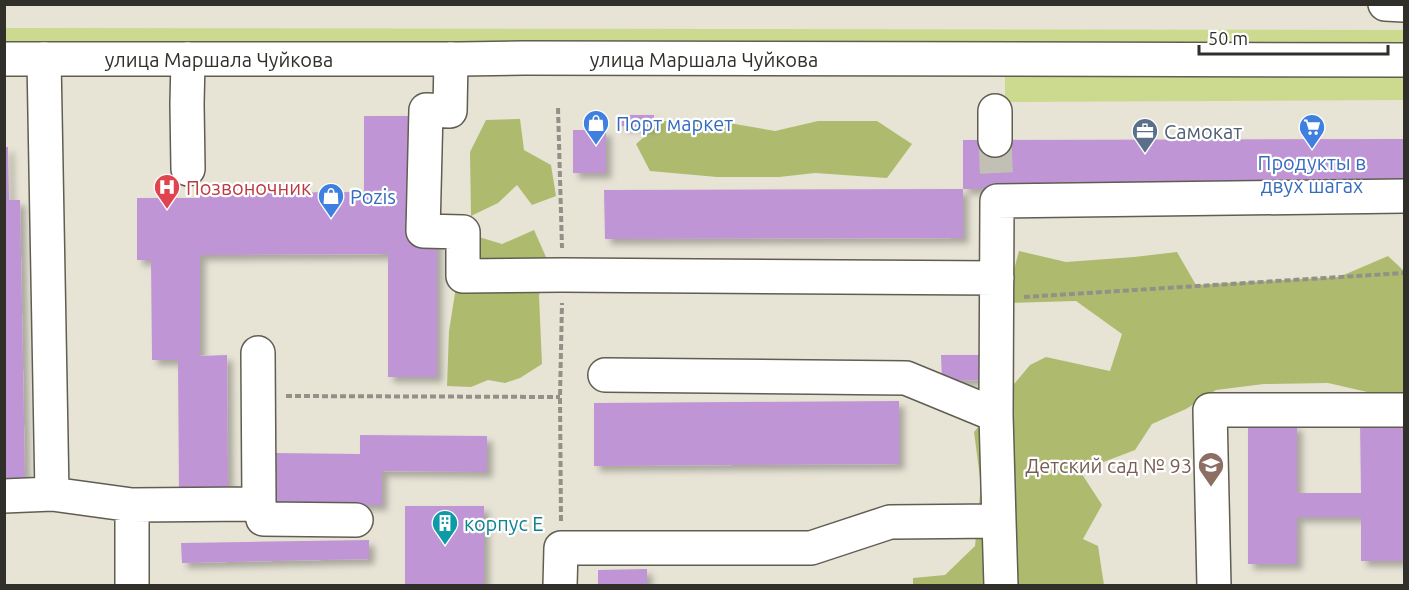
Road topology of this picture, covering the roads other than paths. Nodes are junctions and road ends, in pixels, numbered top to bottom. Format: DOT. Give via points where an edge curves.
graph roads {
  1 [pos="1385,4"];
  2 [pos="1404,5"];
  3 [pos="4,59"];
  4 [pos="44,59"];
  5 [pos="188,59"];
  6 [pos="451,59"];
  7 [pos="1404,60"];
  8 [pos="188,169"];
  9 [pos="1404,196"];
  10 [pos="996,288"];
  11 [pos="258,352"];
  12 [pos="605,375"];
  13 [pos="1404,410"];
  14 [pos="996,416"];
  15 [pos="52,494"];
  16 [pos="4,495"];
  17 [pos="259,504"];
  18 [pos="132,505"];
  19 [pos="356,520"];
  20 [pos="999,521"];
  21 [pos="132,585"];
  22 [pos="560,585"];
  23 [pos="1000,585"];
  24 [pos="1214,585"];
  1 -- 2 [label="main road"];
  3 -- 4 [label="main road, улица Маршала Чуйкова"];
  4 -- 5 [label="main road, улица Маршала Чуйкова"];
  4 -- 15 [label="main road"];
  5 -- 6 [label="main road, улица Маршала Чуйкова"];
  5 -- 8 [label="main road"];
  6 -- 7 [label="main road, улица Маршала Чуйкова"];
  6 -- 10 [label="main road" via="450,111 426,110 423,231 463,232 463,276 562,275"];
  9 -- 10 [label="main road" via="997,195"];
  10 -- 14 [label="main road"];
  11 -- 17 [label="main road"];
  12 -- 14 [label="main road" via="906,378"];
  13 -- 24 [label="main road" via="1210,410"];
  14 -- 20 [label="main road"];
  15 -- 16 [label="main road"];
  15 -- 18 [label="main road"];
  17 -- 18 [label="main road"];
  17 -- 19 [label="main road" via="263,519"];
  18 -- 21 [label="main road"];
  20 -- 22 [label="main road" via="890,522 811,548 561,548"];
  20 -- 23 [label="main road"];
}
